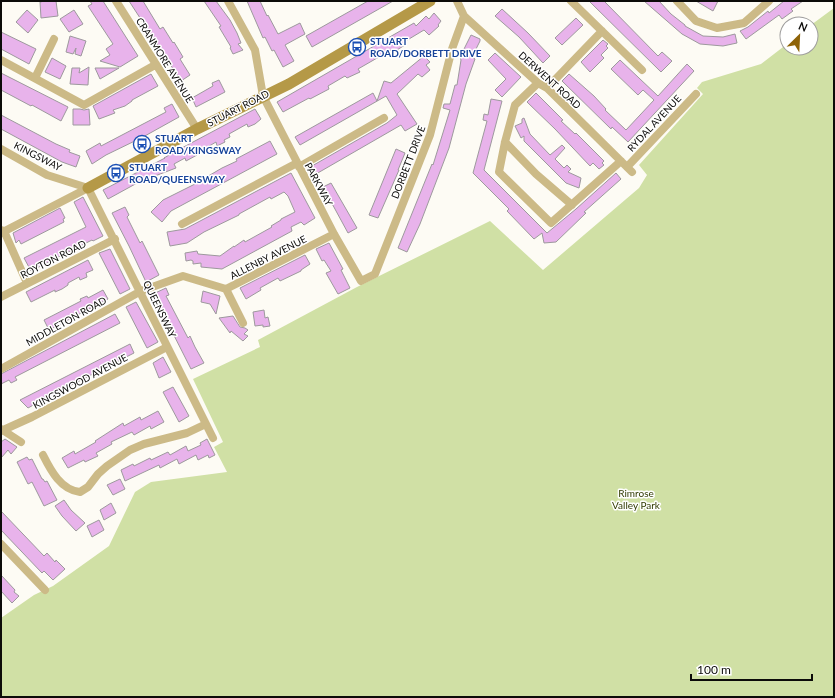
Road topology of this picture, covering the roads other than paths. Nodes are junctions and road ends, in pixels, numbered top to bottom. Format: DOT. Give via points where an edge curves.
graph roads {
  1 [pos="116,1"];
  2 [pos="430,1"];
  3 [pos="457,1"];
  4 [pos="571,1"];
  5 [pos="676,1"];
  6 [pos="769,1"];
  7 [pos="232,2"];
  8 [pos="464,16"];
  9 [pos="602,31"];
  10 [pos="54,39"];
  11 [pos="1,60"];
  12 [pos="155,65"];
  13 [pos="642,70"];
  14 [pos="35,78"];
  15 [pos="538,83"];
  16 [pos="547,88"];
  17 [pos="696,94"];
  18 [pos="263,96"];
  19 [pos="384,118"];
  20 [pos="197,129"];
  21 [pos="505,142"];
  22 [pos="1,149"];
  23 [pos="298,165"];
  24 [pos="626,167"];
  25 [pos="88,188"];
  26 [pos="572,205"];
  27 [pos="182,224"];
  28 [pos="2,231"];
  29 [pos="334,234"];
  30 [pos="115,239"];
  31 [pos="361,281"];
  32 [pos="28,283"];
  33 [pos="226,289"];
  34 [pos="141,292"];
  35 [pos="1,297"];
  36 [pos="243,324"];
  37 [pos="167,347"];
  38 [pos="1,369"];
  39 [pos="206,424"];
  40 [pos="2,430"];
  41 [pos="213,438"];
  42 [pos="21,442"];
  43 [pos="43,455"];
  44 [pos="1,544"];
  45 [pos="45,590"];
  1 -- 12 [label="street, CRANMORE AVENUE"];
  2 -- 18 [label="street, STUART ROAD" via="289,84"];
  3 -- 8 [label="street, DERWENT ROAD"];
  4 -- 9 [label="street"];
  5 -- 6 [label="street" via="696,21 716,28 744,23"];
  7 -- 18 [label="street, PARKWAY" via="255,50"];
  8 -- 15 [label="street, DERWENT ROAD"];
  8 -- 31 [label="street, DORBETT DRIVE" via="452,49 430,135 375,274"];
  9 -- 13 [label="street"];
  9 -- 16 [label="street"];
  10 -- 14 [label="street"];
  11 -- 14 [label="street"];
  12 -- 14 [label="street" via="84,105"];
  12 -- 20 [label="street, CRANMORE AVENUE"];
  15 -- 16 [label="street, DERWENT ROAD"];
  15 -- 21 [label="street" via="515,105"];
  16 -- 24 [label="street, DERWENT ROAD"];
  17 -- 24 [label="street, RYDAL AVENUE"];
  18 -- 20 [label="street, STUART ROAD"];
  18 -- 23 [label="street, PARKWAY"];
  19 -- 23 [label="street"];
  20 -- 25 [label="street, STUART ROAD"];
  21 -- 26 [label="street" via="536,174"];
  21 -- 26 [label="street, RYDAL AVENUE" via="499,172 551,223"];
  22 -- 25 [label="street, KINGSWAY" via="47,174"];
  23 -- 27 [label="street"];
  23 -- 29 [label="street, PARKWAY"];
  24 -- 26 [label="street, RYDAL AVENUE"];
  25 -- 28 [label="street, STUART ROAD"];
  25 -- 30 [label="street, QUEENSWAY"];
  28 -- 32 [label="street"];
  29 -- 31 [label="street, PARKWAY"];
  29 -- 33 [label="street, ALLENBY AVENUE"];
  30 -- 32 [label="street, ROYTON ROAD"];
  30 -- 34 [label="street, QUEENSWAY"];
  32 -- 35 [label="street, ROYTON ROAD"];
  33 -- 34 [label="street, ALLENBY AVENUE" via="183,276"];
  33 -- 36 [label="street"];
  34 -- 37 [label="street, QUEENSWAY"];
  34 -- 38 [label="street, MIDDLETON ROAD"];
  37 -- 39 [label="street, QUEENSWAY"];
  37 -- 40 [label="street, KINGSWOOD AVENUE"];
  39 -- 41 [label="street, QUEENSWAY"];
  39 -- 43 [label="street" via="187,433 130,450 107,466 80,492 68,488 53,474"];
  40 -- 42 [label="street"];
  44 -- 45 [label="street"];
}
